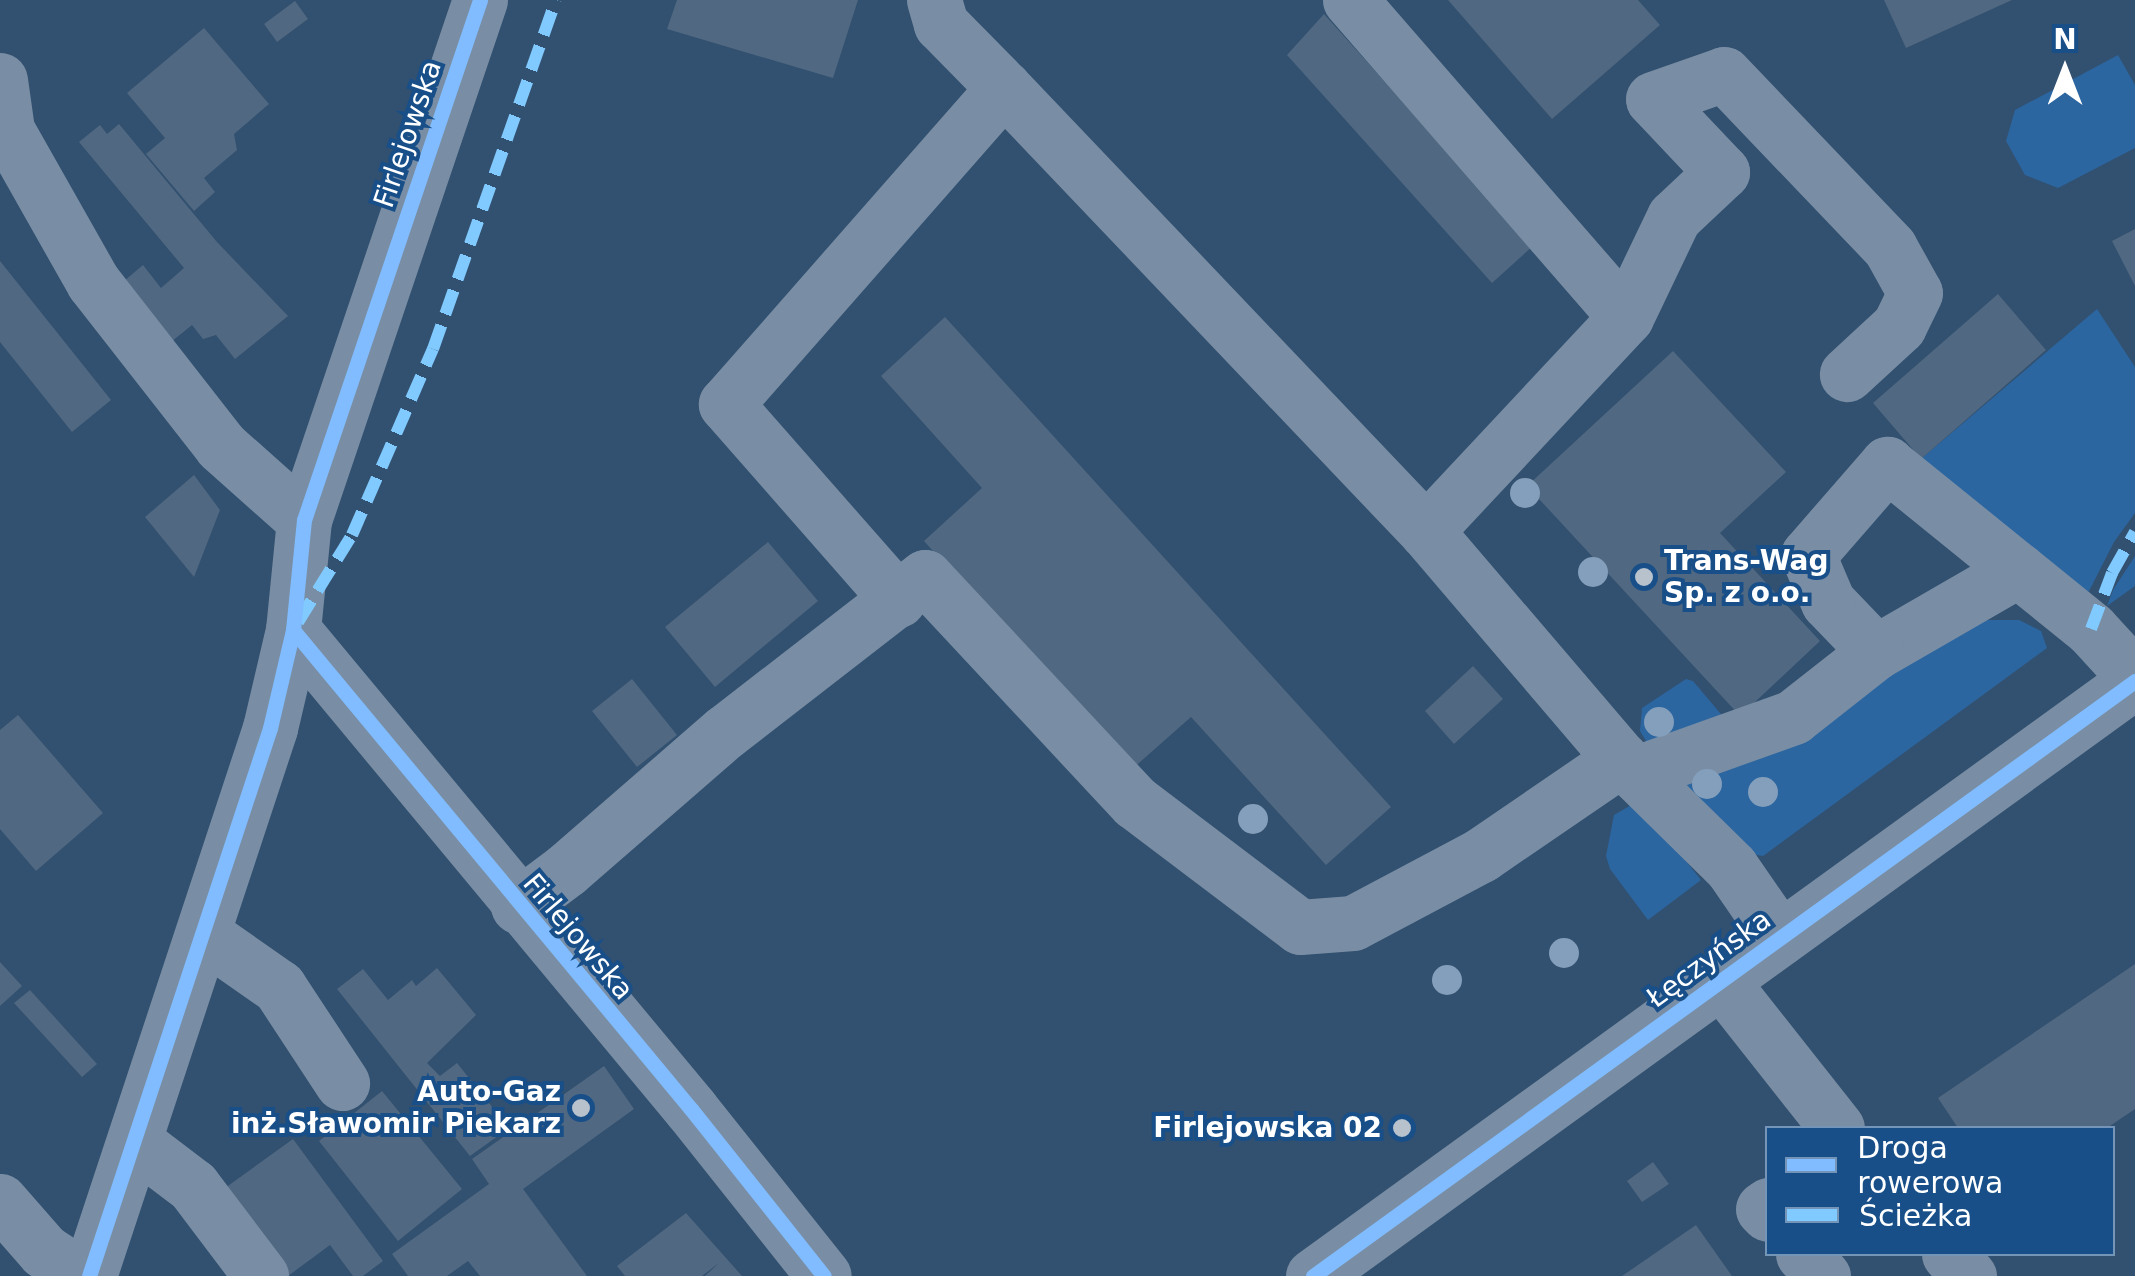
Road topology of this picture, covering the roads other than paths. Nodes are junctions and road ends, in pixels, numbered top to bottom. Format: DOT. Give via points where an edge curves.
graph roads {
  1 [pos="480,0"];
  2 [pos="934,0"];
  3 [pos="1350,0"];
  4 [pos="0,80"];
  5 [pos="1004,88"];
  6 [pos="1626,316"];
  7 [pos="1848,374"];
  8 [pos="304,520"];
  9 [pos="1426,532"];
  10 [pos="2018,570"];
  11 [pos="898,600"];
  12 [pos="293,630"];
  13 [pos="1876,652"];
  14 [pos="2135,679"];
  15 [pos="1629,766"];
  16 [pos="518,906"];
  17 [pos="202,934"];
  18 [pos="1780,938"];
  19 [pos="1721,981"];
  20 [pos="342,1083"];
  21 [pos="1835,1126"];
  22 [pos="135,1142"];
  23 [pos="0,1202"];
  24 [pos="1805,1256"];
  25 [pos="1950,1256"];
  26 [pos="85,1276"];
  27 [pos="261,1276"];
  28 [pos="824,1276"];
  29 [pos="1313,1276"];
  30 [pos="1823,1276"];
  31 [pos="1969,1276"];
  1 -- 8 [label="street, Firlejowska"];
  2 -- 5 [label="street" via="941,24"];
  3 -- 6 [label="street"];
  4 -- 8 [label="street" via="7,130 93,282 221,446"];
  5 -- 9 [label="street"];
  5 -- 11 [label="street" via="726,404"];
  6 -- 7 [label="street" via="1674,217 1722,172 1653,99 1724,74 1890,248 1915,293 1900,326"];
  6 -- 9 [label="street"];
  8 -- 12 [label="street, Firlejowska"];
  9 -- 15 [label="street"];
  10 -- 13 [label="street"];
  10 -- 13 [label="street" via="1886,464 1808,555 1828,602"];
  10 -- 14 [label="street" via="2091,629"];
  11 -- 15 [label="street" via="924,577 1135,802 1300,927 1353,923"];
  11 -- 16 [label="street" via="725,732"];
  12 -- 16 [label="street, Firlejowska"];
  12 -- 17 [label="street, Firlejowska" via="270,728"];
  13 -- 15 [label="street" via="1793,717"];
  14 -- 18 [label="street, Łęczyńska"];
  15 -- 18 [label="street" via="1731,868"];
  16 -- 28 [label="street, Firlejowska"];
  17 -- 20 [label="street" via="279,988"];
  17 -- 22 [label="street, Firlejowska"];
  18 -- 19 [label="street, Łęczyńska"];
  19 -- 21 [label="street"];
  19 -- 29 [label="street, Łęczyńska"];
  22 -- 26 [label="street, Firlejowska"];
  22 -- 27 [label="street" via="193,1186"];
  23 -- 26 [label="street, Firlejowska" via="44,1251"];
  24 -- 30 [label="street"];
  25 -- 31 [label="street"];
}
